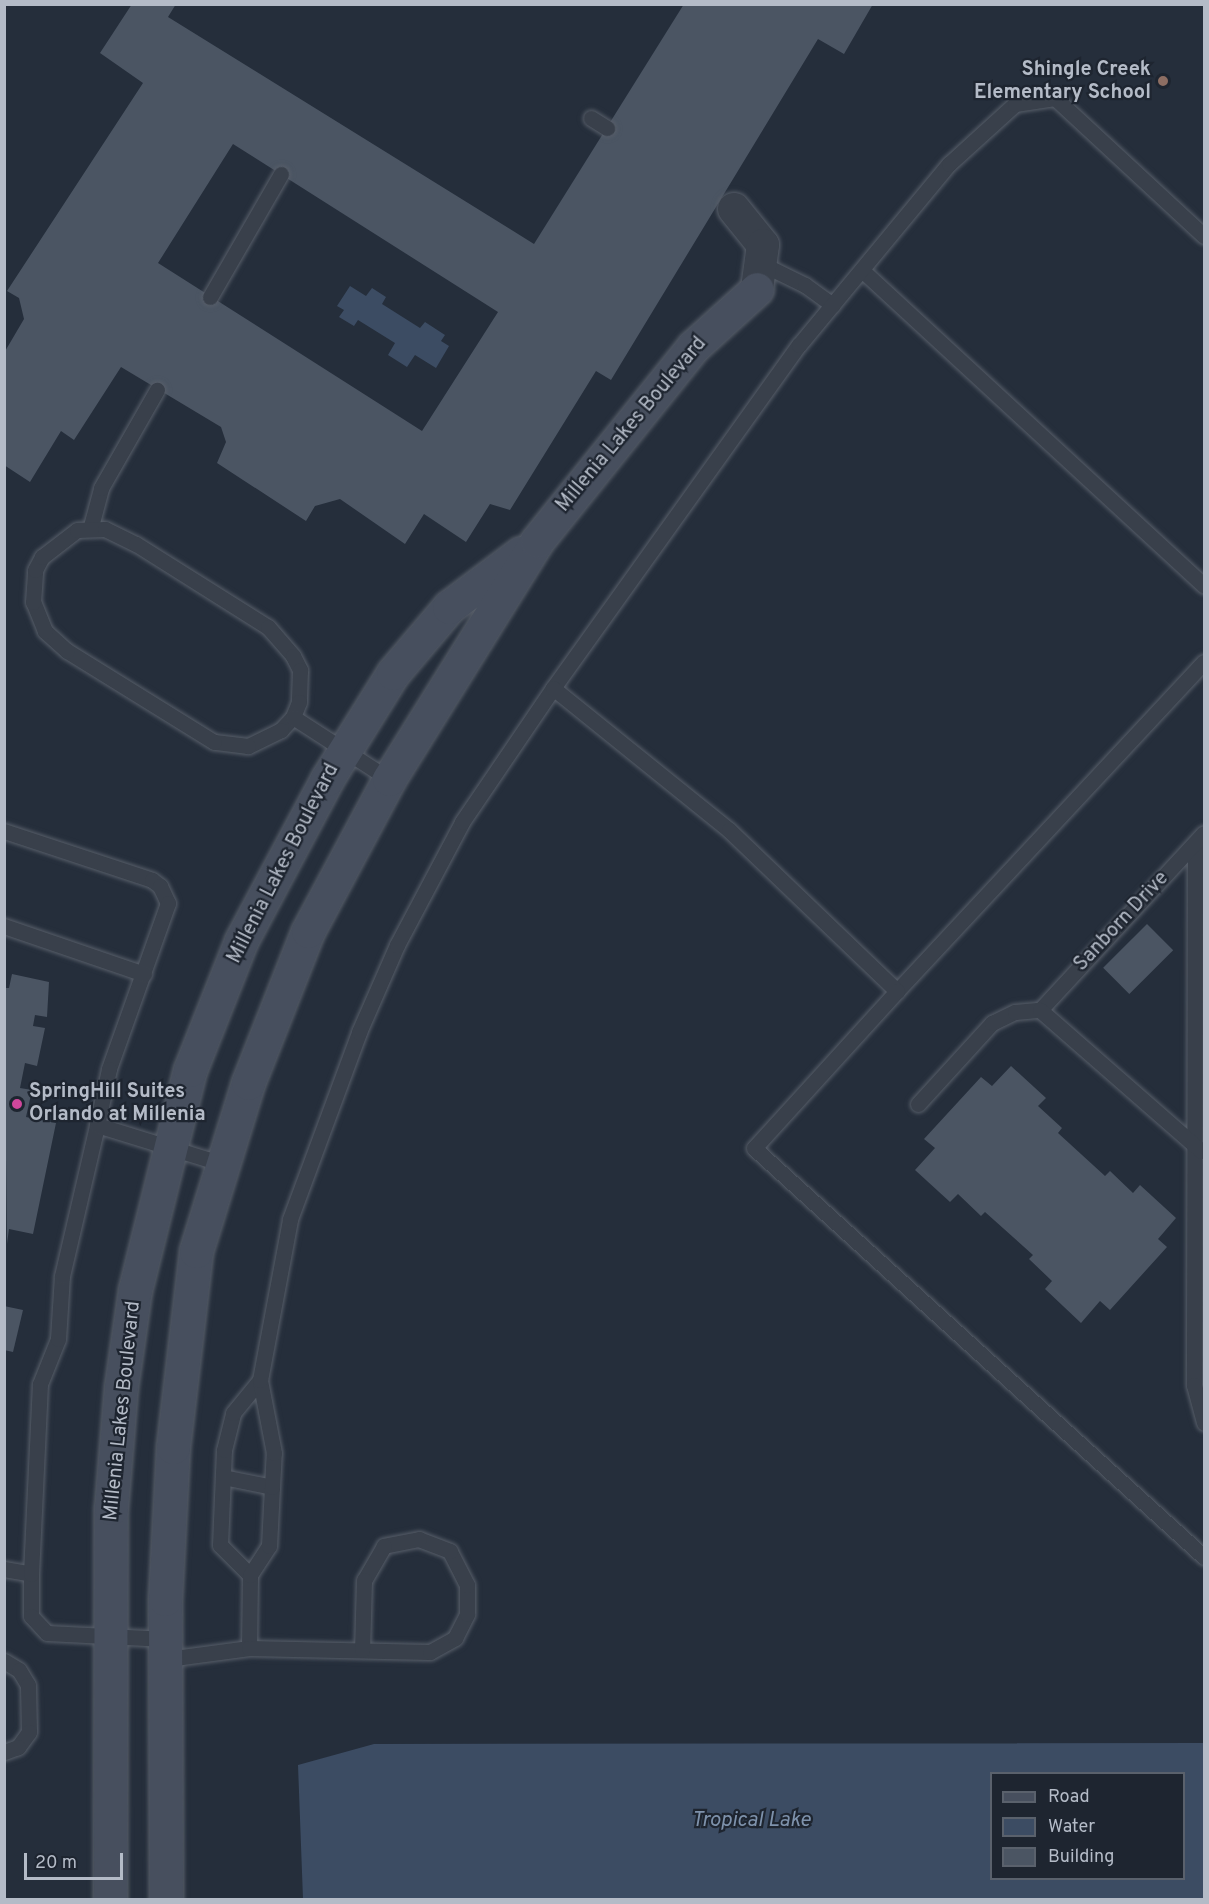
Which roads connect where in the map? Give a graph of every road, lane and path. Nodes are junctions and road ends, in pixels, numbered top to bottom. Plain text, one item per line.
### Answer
1 (591, 118) dead end
2 (607, 128) dead end
3 (281, 174) dead end
4 (727, 205) dead end
5 (1204, 236) edge
6 (863, 271) junction
7 (759, 276) junction
8 (210, 297) dead end
9 (833, 305) junction
10 (157, 390) dead end
11 (91, 526) junction
12 (537, 541) junction
13 (1204, 586) edge
14 (1204, 662) edge
15 (553, 688) junction
16 (293, 717) junction
17 (344, 749) junction
18 (389, 779) junction
19 (4, 831) edge
20 (1200, 839) edge
21 (4, 926) edge
22 (144, 974) junction
23 (897, 991) junction
24 (1040, 1011) junction
25 (918, 1104) dead end
26 (97, 1125) junction
27 (168, 1146) junction
28 (1200, 1151) edge
29 (220, 1163) junction
30 (260, 1380) junction
31 (1204, 1423) edge
32 (223, 1477) junction
33 (272, 1487) junction
34 (1204, 1557) edge
35 (4, 1569) edge
36 (30, 1574) junction
37 (250, 1575) junction
38 (109, 1638) junction
39 (249, 1648) junction
40 (167, 1649) junction
41 (362, 1650) junction
42 (4, 1661) edge
43 (4, 1752) edge
44 (110, 1899) edge
45 (166, 1899) edge

1 - 2 lane
3 - 8 lane
4 - 7 street
5 - 6 lane
6 - 9 lane
6 - 13 lane
7 - 9 lane
7 - 12 street, Millenia Lakes Boulevard
9 - 15 lane
10 - 11 lane
11 - 16 lane
11 - 16 lane
12 - 17 street, Millenia Lakes Boulevard
12 - 18 street, Millenia Lakes Boulevard
14 - 23 lane
15 - 23 lane
15 - 30 lane
16 - 17 lane
17 - 18 lane
17 - 27 street, Millenia Lakes Boulevard
18 - 29 street, Millenia Lakes Boulevard
19 - 22 lane
20 - 24 lane, Sanborn Drive
20 - 28 lane
21 - 22 lane
22 - 26 lane
23 - 34 lane
24 - 25 lane
24 - 28 lane
26 - 27 lane
26 - 36 lane
27 - 29 lane
27 - 38 street, Millenia Lakes Boulevard
28 - 31 lane
29 - 40 street, Millenia Lakes Boulevard
30 - 32 lane
30 - 33 lane
32 - 33 lane
32 - 37 lane
33 - 37 lane
35 - 36 lane
36 - 38 lane
37 - 39 lane
38 - 40 lane
38 - 44 street, Millenia Lakes Boulevard
39 - 40 lane
39 - 41 lane
40 - 45 street, Millenia Lakes Boulevard
41 - 41 lane
42 - 43 lane

